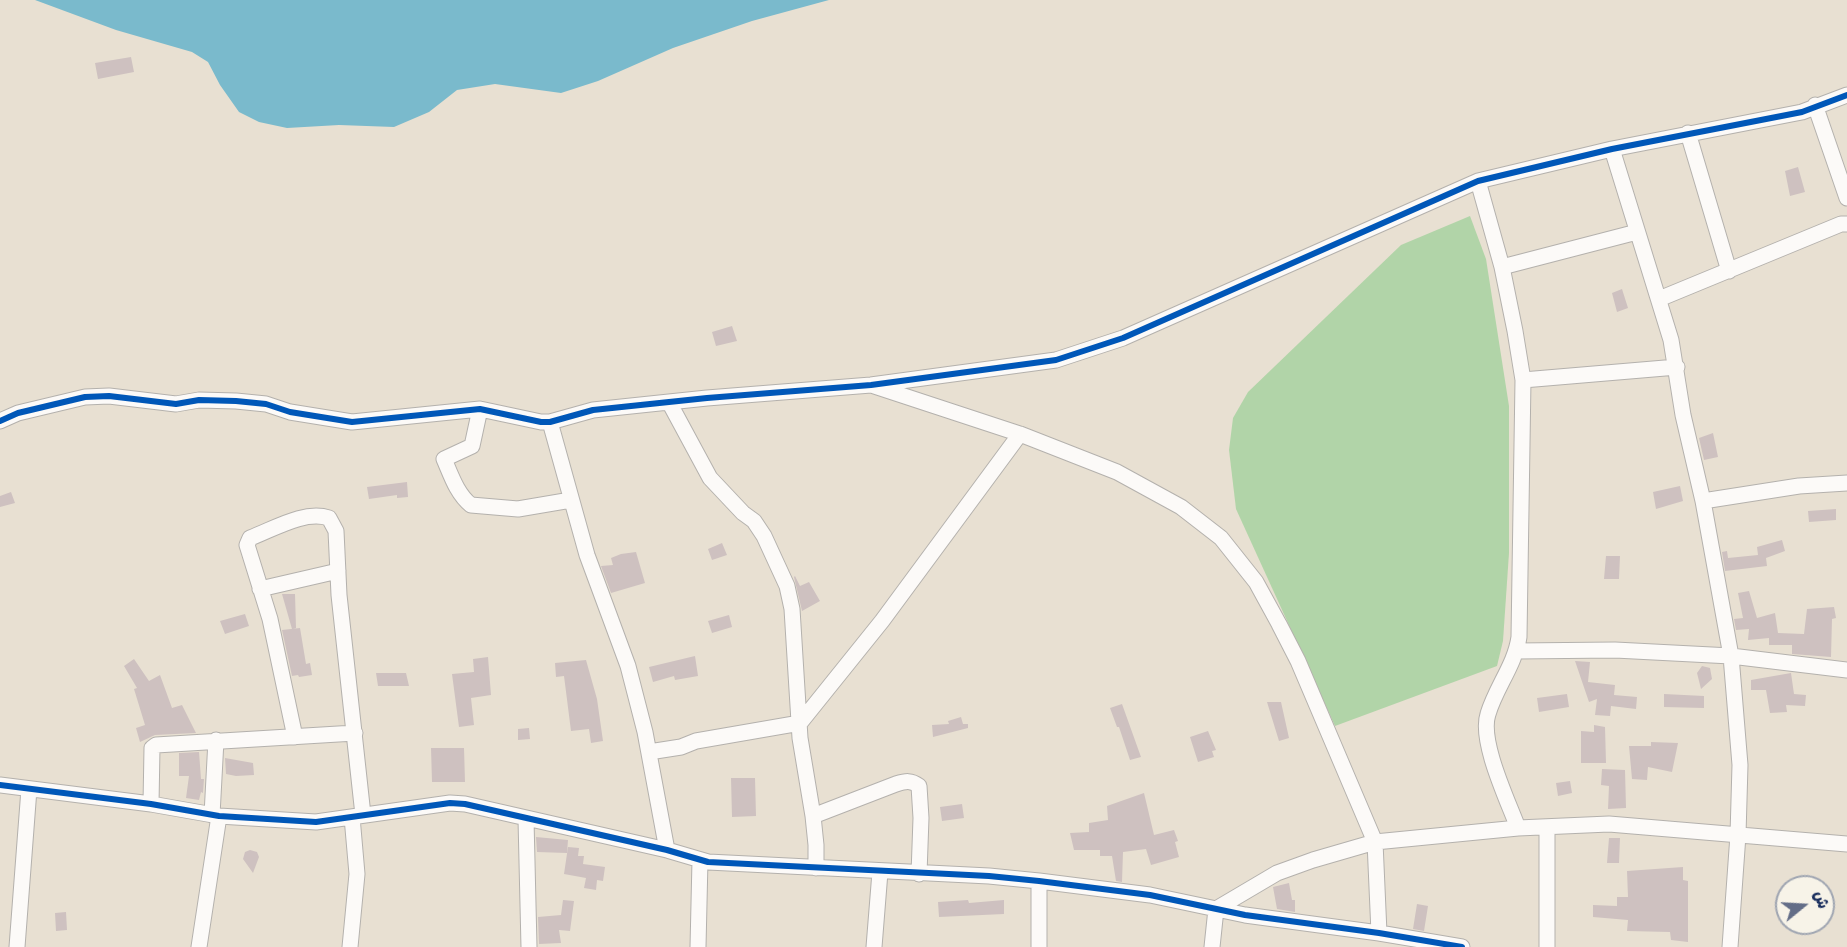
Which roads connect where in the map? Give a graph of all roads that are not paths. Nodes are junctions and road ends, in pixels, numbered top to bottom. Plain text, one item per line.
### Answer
1 (1847, 95) edge
2 (1815, 105) junction
3 (1688, 133) junction
4 (1612, 149) junction
5 (1478, 181) junction
6 (1847, 198) edge
7 (1847, 224) edge
8 (1637, 232) junction
9 (1502, 267) junction
10 (1729, 270) junction
11 (1659, 300) junction
12 (1677, 367) junction
13 (1523, 380) junction
14 (871, 385) junction
15 (669, 402) junction
16 (480, 409) junction
17 (0, 421) edge
18 (550, 422) junction
19 (1020, 434) junction
20 (1847, 483) edge
21 (571, 500) junction
22 (1703, 501) junction
23 (338, 571) junction
24 (260, 590) junction
25 (1517, 651) junction
26 (1731, 656) junction
27 (1847, 669) edge
28 (800, 723) junction
29 (355, 733) junction
30 (295, 737) junction
31 (216, 741) junction
32 (649, 752) junction
33 (0, 785) edge
34 (29, 789) junction
35 (151, 804) junction
36 (215, 816) junction
37 (358, 816) junction
38 (813, 816) junction
39 (526, 819) junction
40 (1547, 826) junction
41 (1518, 828) junction
42 (1738, 836) junction
43 (1375, 842) junction
44 (1847, 844) edge
45 (667, 850) junction
46 (700, 860) junction
47 (816, 868) junction
48 (880, 872) junction
49 (918, 874) junction
50 (1039, 881) junction
51 (1216, 909) junction
52 (1389, 939) edge
53 (17, 947) edge
54 (199, 947) edge
55 (350, 947) edge
56 (529, 947) edge
57 (699, 947) edge
58 (874, 947) edge
59 (1039, 947) edge
60 (1212, 947) edge
61 (1462, 947) edge
62 (1547, 947) edge
63 (1730, 947) edge

1 - 2 street
2 - 3 street
2 - 6 street
3 - 4 street
3 - 10 street
4 - 5 street
4 - 8 street
5 - 9 street
5 - 14 street
7 - 10 street
8 - 9 street
8 - 11 street
9 - 13 street
10 - 11 street
11 - 12 street
12 - 13 street
12 - 22 street
13 - 25 street
14 - 15 street
14 - 19 street
15 - 18 street
15 - 28 street
16 - 17 street
16 - 18 street
16 - 21 street
18 - 21 street
19 - 28 street
19 - 43 street
20 - 22 street
21 - 32 street
22 - 26 street
23 - 24 street
23 - 24 street
23 - 29 street
24 - 30 street
25 - 26 street
25 - 41 street
26 - 27 street
26 - 42 street
28 - 32 street
28 - 38 street
29 - 30 street
29 - 37 street
30 - 31 street
31 - 35 street
31 - 36 street
32 - 45 street
33 - 34 street
34 - 35 street
34 - 53 street
35 - 36 street
36 - 37 street
36 - 54 street
37 - 39 street
37 - 55 street
38 - 47 street
38 - 49 street
39 - 45 street
39 - 56 street
40 - 41 street
40 - 42 street
40 - 62 street
41 - 43 street
42 - 44 street
42 - 63 street
43 - 51 street
43 - 52 street
45 - 46 street
46 - 47 street
46 - 57 street
47 - 48 street
48 - 49 street
48 - 58 street
49 - 50 street
50 - 51 street
50 - 59 street
51 - 52 street
51 - 60 street
52 - 61 street

